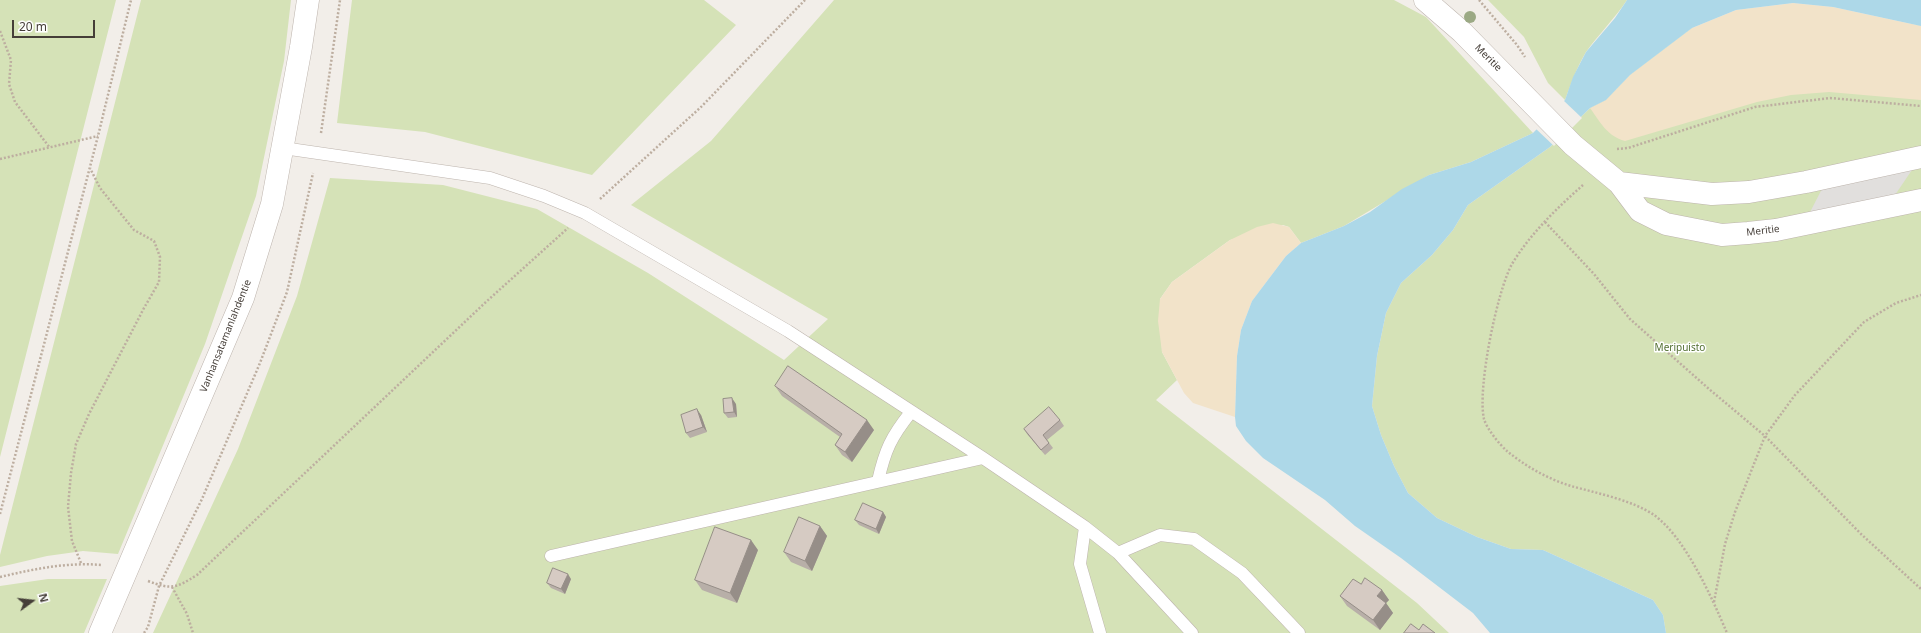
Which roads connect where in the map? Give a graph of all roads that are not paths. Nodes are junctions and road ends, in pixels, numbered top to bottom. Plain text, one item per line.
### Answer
1 (308, 0) edge
2 (1425, 0) edge
3 (283, 148) junction
4 (1921, 157) edge
5 (1619, 184) junction
6 (1921, 200) edge
7 (911, 412) junction
8 (983, 458) junction
9 (878, 481) junction
10 (1086, 527) junction
11 (1118, 553) junction
12 (551, 556) dead end
13 (100, 633) edge
14 (1100, 633) edge
15 (1192, 633) edge
16 (1299, 633) edge

1 - 3 street, Vanhansatamanlahdentie
2 - 5 street, Meritie
3 - 7 lane
3 - 13 street, Vanhansatamanlahdentie
4 - 5 street
5 - 6 street, Meritie
7 - 8 lane
7 - 9 lane
8 - 9 lane
8 - 10 lane
9 - 12 lane
10 - 11 lane
10 - 14 lane
11 - 15 lane
11 - 16 lane

